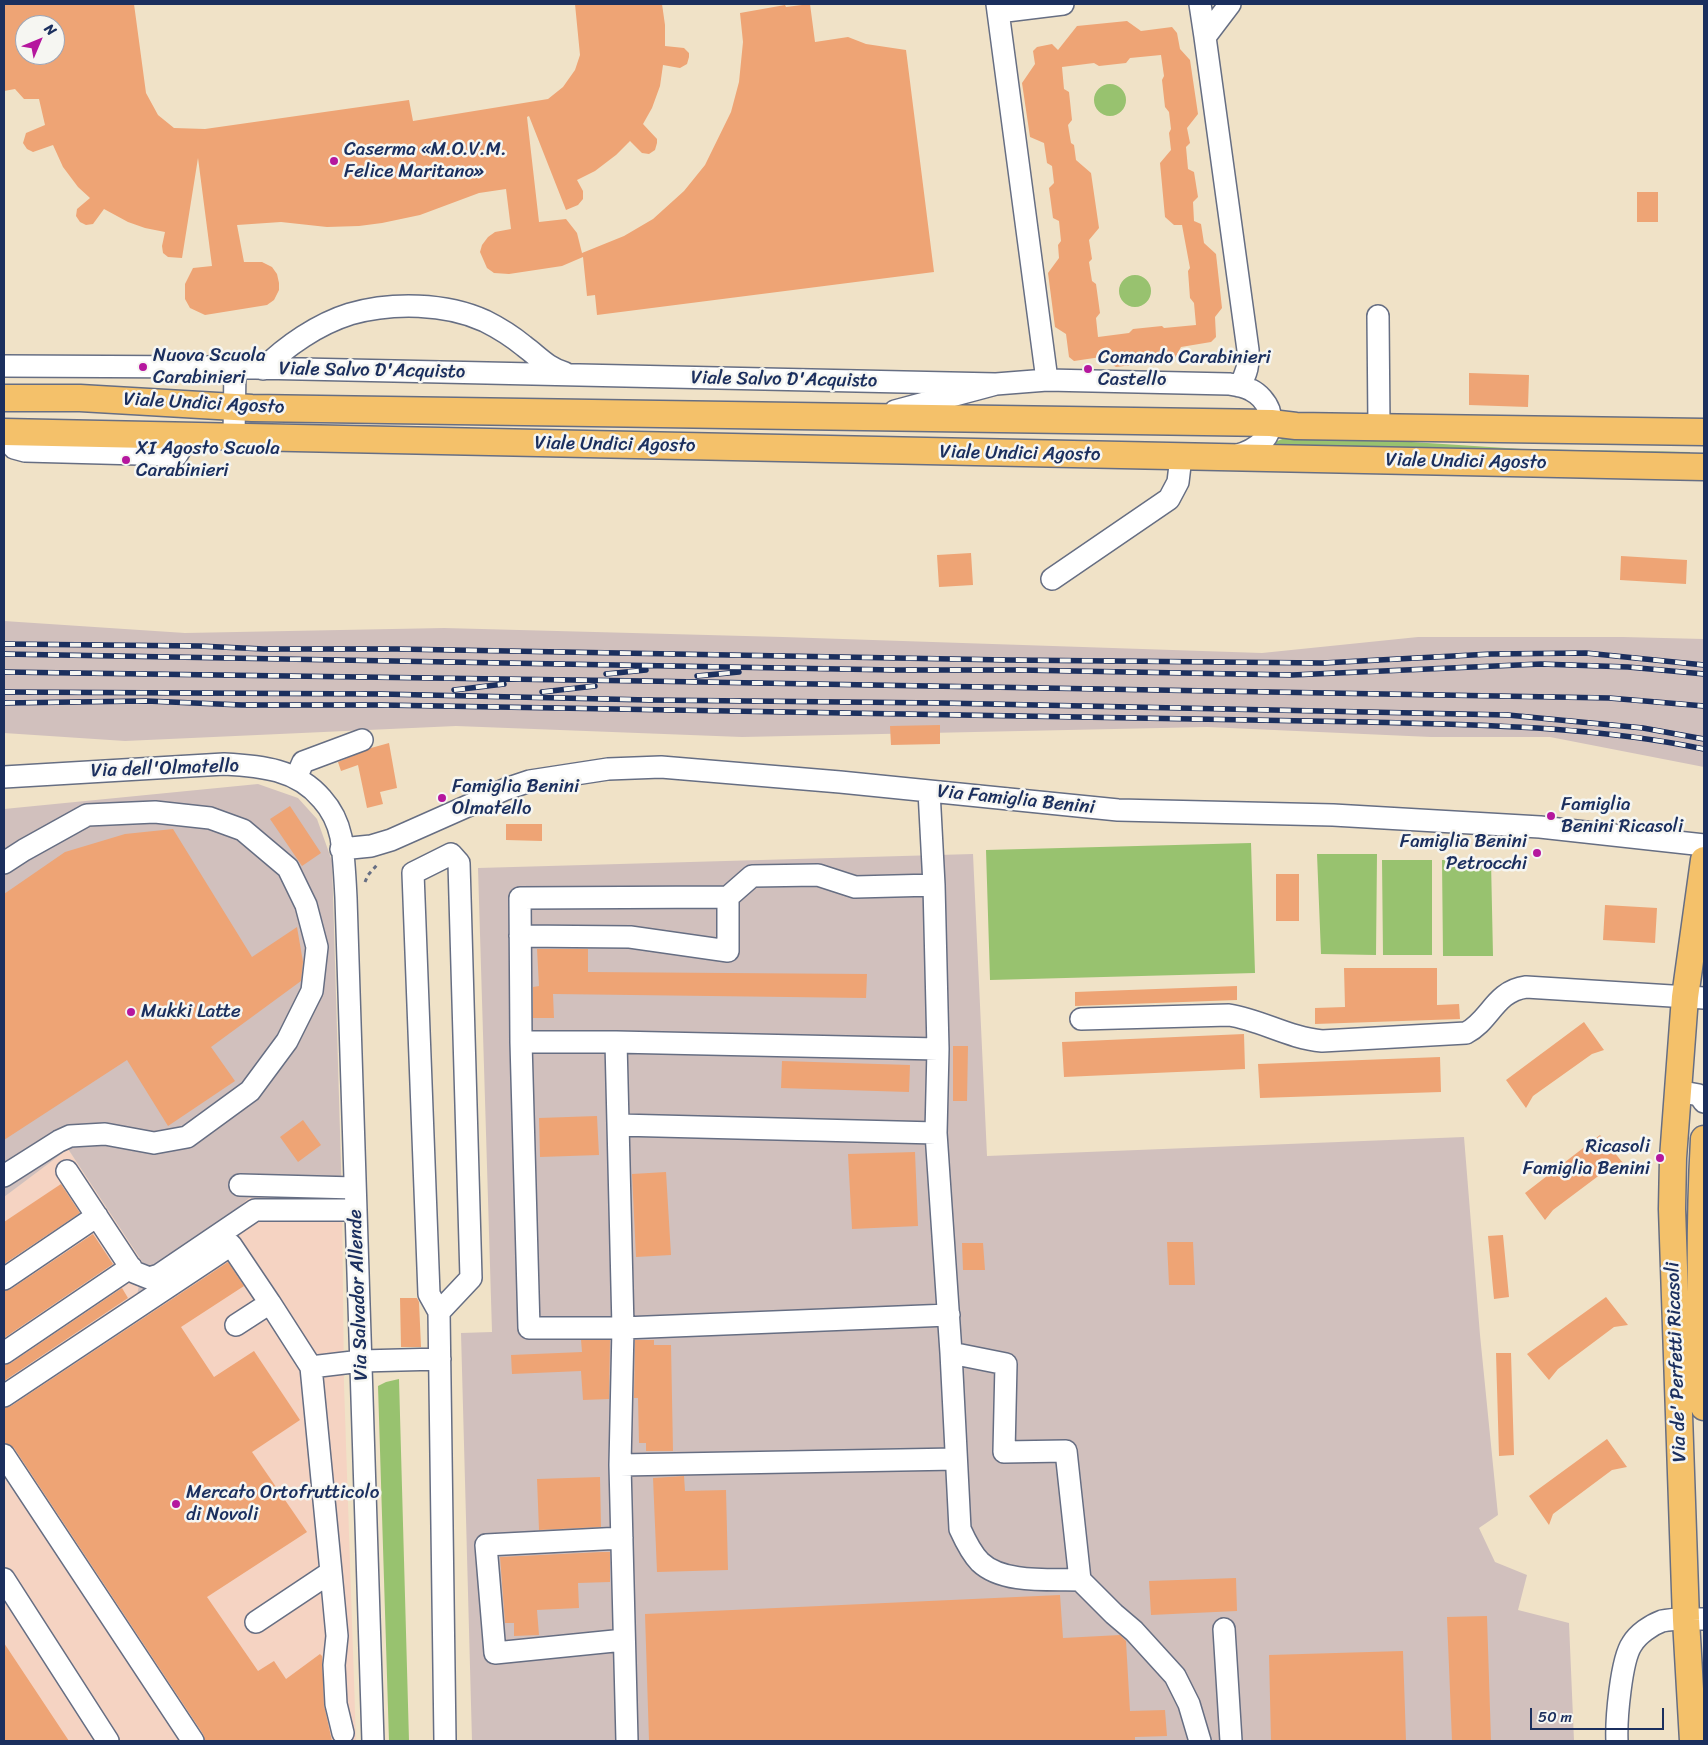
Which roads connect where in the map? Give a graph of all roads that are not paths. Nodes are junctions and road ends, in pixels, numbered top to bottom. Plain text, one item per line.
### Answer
1 (1063, 4) edge
2 (1200, 4) edge
3 (1230, 4) edge
4 (997, 8) edge
5 (1205, 37) junction
6 (1378, 316) dead end
7 (4, 366) edge
8 (235, 368) junction
9 (263, 369) junction
10 (572, 376) junction
11 (1047, 380) junction
12 (996, 384) junction
13 (1239, 386) junction
14 (4, 398) edge
15 (234, 407) junction
16 (854, 416) junction
17 (1271, 424) junction
18 (1380, 426) junction
19 (1704, 432) edge
20 (4, 433) edge
21 (234, 437) junction
22 (1181, 458) junction
23 (1227, 458) junction
24 (1704, 467) edge
25 (1052, 579) dead end
26 (362, 740) dead end
27 (4, 777) edge
28 (296, 778) junction
29 (929, 790) junction
30 (1704, 845) edge
31 (341, 849) junction
32 (1704, 860) edge
33 (4, 864) edge
34 (934, 885) junction
35 (728, 897) junction
36 (520, 936) junction
37 (1695, 998) edge
38 (1082, 1019) dead end
39 (521, 1042) junction
40 (616, 1042) junction
41 (938, 1049) junction
42 (1704, 1102) edge
43 (1677, 1104) junction
44 (619, 1125) junction
45 (936, 1133) junction
46 (1704, 1139) edge
47 (67, 1171) dead end
48 (4, 1176) edge
49 (240, 1185) dead end
50 (355, 1188) junction
51 (1702, 1207) edge
52 (1672, 1209) junction
53 (356, 1210) junction
54 (97, 1216) junction
55 (131, 1268) junction
56 (4, 1279) edge
57 (270, 1303) junction
58 (439, 1312) junction
59 (949, 1316) junction
60 (236, 1325) dead end
61 (623, 1328) junction
62 (1703, 1328) edge
63 (4, 1353) edge
64 (951, 1353) junction
65 (440, 1359) junction
66 (361, 1361) junction
67 (311, 1367) junction
68 (4, 1396) edge
69 (1704, 1407) edge
70 (4, 1455) edge
71 (956, 1459) junction
72 (620, 1465) junction
73 (622, 1538) junction
74 (331, 1572) junction
75 (4, 1580) edge
76 (1080, 1580) junction
77 (1695, 1619) edge
78 (256, 1622) dead end
79 (1224, 1629) dead end
80 (624, 1640) junction
81 (344, 1737) edge
82 (108, 1741) edge
83 (192, 1741) edge
84 (373, 1741) edge
85 (445, 1741) edge
86 (627, 1741) edge
87 (1200, 1741) edge
88 (1231, 1741) edge
89 (1616, 1741) edge
90 (1693, 1741) edge

1 - 4 street
2 - 5 street
3 - 5 street
4 - 11 street
5 - 13 street
6 - 18 street
7 - 8 street, Viale Salvo D'Acquisto
8 - 9 street, Viale Salvo D'Acquisto
8 - 15 street
9 - 10 street, Viale Salvo D'Acquisto
9 - 10 street, Viale Salvo D'Acquisto
10 - 12 street, Viale Salvo D'Acquisto
11 - 12 street, Viale Undici Agosto
11 - 13 street, Viale Undici Agosto
12 - 16 street, Viale Undici Agosto
13 - 17 street, Viale Undici Agosto
14 - 15 main road, Viale Undici Agosto
15 - 16 main road, Viale Undici Agosto
15 - 21 street
16 - 17 main road, Viale Undici Agosto
17 - 18 main road, Viale Undici Agosto
17 - 23 street, Viale Undici Agosto
18 - 19 main road, Viale Undici Agosto
20 - 21 main road, Viale Undici Agosto
21 - 22 main road, Viale Undici Agosto
22 - 23 main road, Viale Undici Agosto
22 - 25 street
23 - 24 main road, Viale Undici Agosto
26 - 28 street
27 - 28 street, Via dell'Olmatello
28 - 31 street, Via dell'Olmatello
29 - 30 street, Via Famiglia Benini
29 - 31 street, Via Famiglia Benini
29 - 34 street
31 - 50 street, Via Salvador Allende
32 - 37 main road, Via de' Perfetti Ricasoli
33 - 48 street
34 - 35 street
34 - 41 street
35 - 36 street
35 - 36 street
36 - 39 street
37 - 38 street
37 - 43 main road, Via de' Perfetti Ricasoli
39 - 40 street
39 - 61 street
40 - 41 street
40 - 44 street
41 - 45 street
42 - 43 street
43 - 52 main road, Via de' Perfetti Ricasoli
44 - 45 street
44 - 61 street
45 - 59 street
46 - 51 main road, Via de' Perfetti Ricasoli
47 - 54 street
49 - 50 street
50 - 53 street, Via Salvador Allende
51 - 52 street
51 - 62 main road, Via de' Perfetti Ricasoli
52 - 77 main road, Via de' Perfetti Ricasoli
53 - 55 street
53 - 66 street, Via Salvador Allende
54 - 55 street
54 - 56 street
55 - 63 street
57 - 60 street
57 - 67 street
57 - 68 street
58 - 58 street
58 - 65 street
59 - 61 street
59 - 64 street
61 - 72 street
62 - 69 main road, Via de' Perfetti Ricasoli
64 - 71 street
64 - 76 street
65 - 66 street
65 - 85 street
66 - 67 street
66 - 84 street, Via Salvador Allende
67 - 74 street
70 - 83 street
71 - 72 street
71 - 76 street
72 - 73 street
73 - 80 street
73 - 80 street
74 - 78 street
74 - 81 street
75 - 82 street
76 - 87 street
77 - 89 street
77 - 90 main road, Via de' Perfetti Ricasoli
79 - 88 street
80 - 86 street

